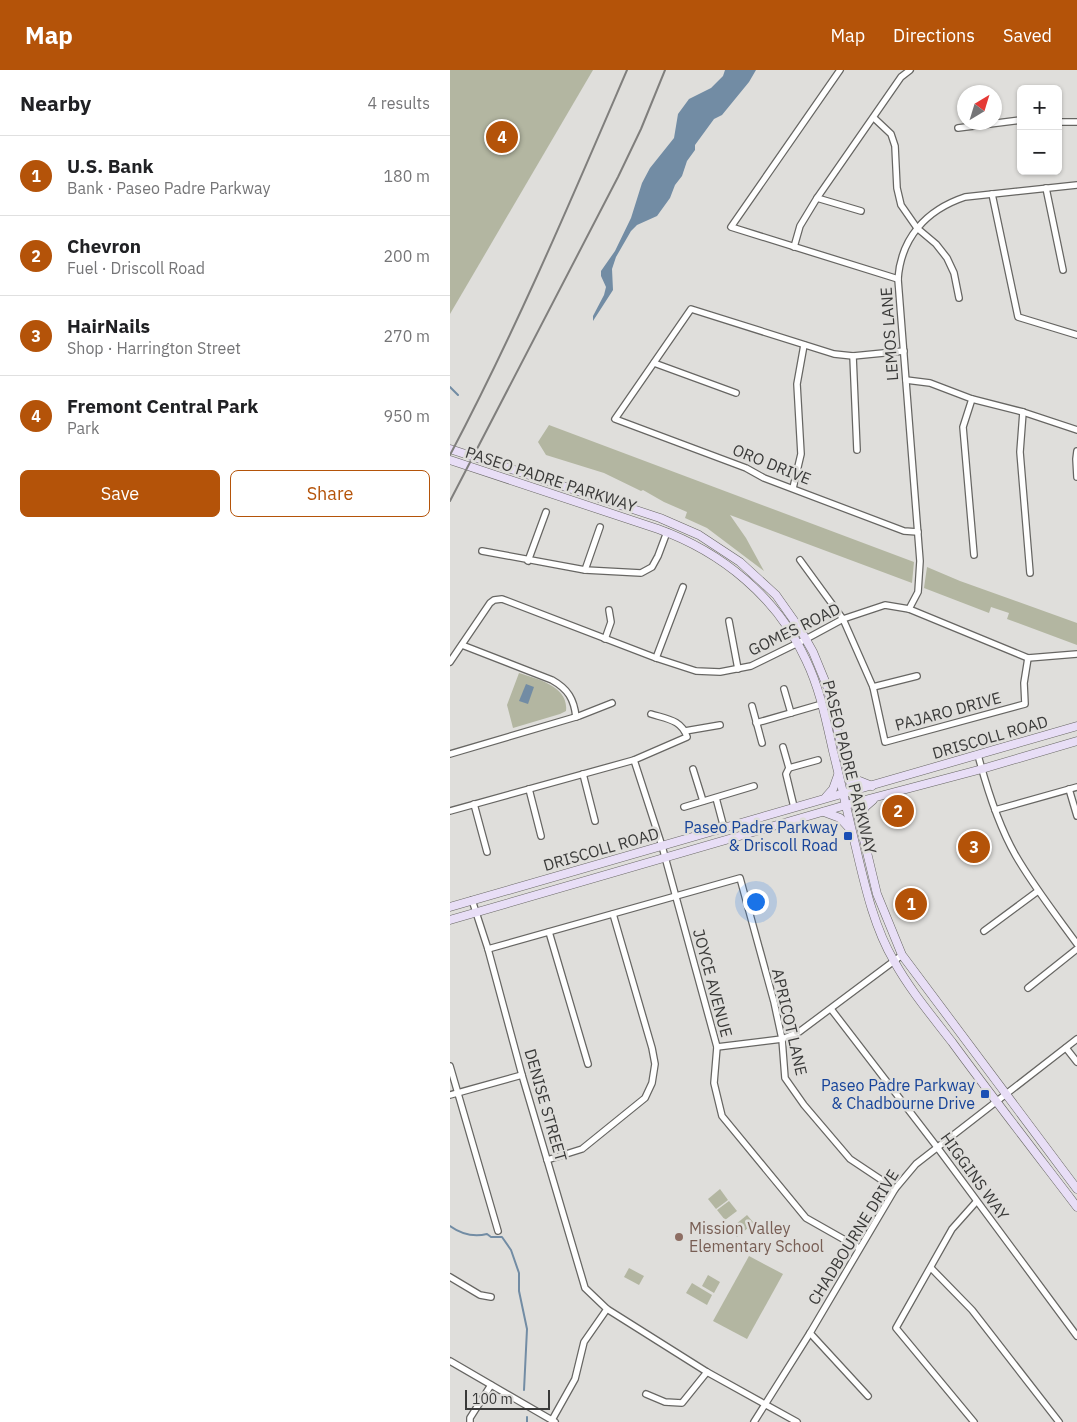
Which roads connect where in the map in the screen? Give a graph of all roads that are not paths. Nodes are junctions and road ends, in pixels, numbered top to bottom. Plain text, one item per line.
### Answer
1 (840, 70) edge
2 (910, 70) edge
3 (874, 118) junction
4 (1017, 121) edge
5 (1002, 122) edge
6 (1062, 122) edge
7 (1077, 122) edge
8 (1077, 185) edge
9 (1046, 188) junction
10 (992, 194) junction
11 (817, 198) junction
12 (862, 211) dead end
13 (917, 228) junction
14 (794, 247) junction
15 (1062, 270) dead end
16 (898, 279) junction
17 (959, 298) dead end
18 (1077, 335) edge
19 (804, 345) junction
20 (904, 351) junction
21 (853, 356) junction
22 (654, 363) junction
23 (906, 380) junction
24 (736, 393) dead end
25 (972, 399) junction
26 (1023, 412) junction
27 (1077, 430) edge
28 (450, 449) edge
29 (857, 450) dead end
30 (1077, 451) edge
31 (450, 460) edge
32 (1077, 477) edge
33 (793, 488) junction
34 (546, 512) dead end
35 (600, 527) dead end
36 (667, 532) junction
37 (918, 532) junction
38 (715, 544) junction
39 (482, 551) dead end
40 (974, 555) dead end
41 (528, 560) junction
42 (800, 560) dead end
43 (585, 570) junction
44 (1030, 573) dead end
45 (683, 586) dead end
46 (909, 609) junction
47 (610, 610) dead end
48 (843, 619) junction
49 (729, 621) dead end
50 (605, 639) junction
51 (806, 639) junction
52 (798, 644) junction
53 (462, 645) junction
54 (1077, 654) edge
55 (656, 658) junction
56 (1028, 658) junction
57 (450, 662) edge
58 (738, 669) junction
59 (916, 676) dead end
60 (873, 687) junction
61 (784, 689) dead end
62 (612, 704) dead end
63 (822, 704) junction
64 (752, 706) dead end
65 (791, 713) junction
66 (651, 714) dead end
67 (576, 717) junction
68 (756, 722) junction
69 (720, 725) dead end
70 (1077, 726) edge
71 (685, 731) junction
72 (1077, 741) edge
73 (762, 743) dead end
74 (783, 747) dead end
75 (450, 754) edge
76 (978, 755) junction
77 (634, 760) junction
78 (818, 760) dead end
79 (847, 765) junction
80 (789, 768) junction
81 (693, 769) dead end
82 (982, 769) junction
83 (838, 773) junction
84 (582, 774) junction
85 (754, 786) dead end
86 (872, 786) junction
87 (1077, 786) edge
88 (529, 789) junction
89 (1069, 789) junction
90 (853, 792) junction
91 (843, 794) junction
92 (716, 798) junction
93 (875, 798) junction
94 (824, 799) junction
95 (703, 801) junction
96 (855, 803) junction
97 (474, 804) junction
98 (846, 805) junction
99 (684, 807) dead end
100 (794, 807) junction
101 (995, 810) junction
102 (450, 811) edge
103 (824, 812) junction
104 (1077, 816) edge
105 (595, 821) dead end
106 (860, 826) junction
107 (724, 828) junction
108 (852, 832) junction
109 (541, 836) dead end
110 (662, 846) junction
111 (487, 852) dead end
112 (665, 858) junction
113 (1038, 891) junction
114 (675, 896) junction
115 (472, 900) junction
116 (450, 907) edge
117 (476, 913) junction
118 (613, 914) junction
119 (450, 920) edge
120 (984, 931) dead end
121 (549, 932) junction
122 (1077, 944) edge
123 (488, 949) junction
124 (1077, 949) edge
125 (902, 955) junction
126 (893, 961) junction
127 (1028, 988) dead end
128 (831, 1009) junction
129 (782, 1039) junction
130 (1077, 1039) edge
131 (717, 1047) junction
132 (1066, 1048) junction
133 (1077, 1062) edge
134 (588, 1064) dead end
135 (450, 1066) edge
136 (522, 1075) junction
137 (458, 1092) junction
138 (450, 1095) edge
139 (1006, 1095) junction
140 (997, 1102) junction
141 (937, 1147) junction
142 (547, 1160) junction
143 (895, 1189) junction
144 (1077, 1189) edge
145 (976, 1202) junction
146 (1077, 1207) edge
147 (498, 1231) dead end
148 (859, 1248) junction
149 (931, 1268) junction
150 (450, 1277) edge
151 (491, 1297) dead end
152 (607, 1309) junction
153 (810, 1333) junction
154 (1077, 1336) edge
155 (450, 1361) edge
156 (707, 1372) junction
157 (491, 1385) junction
158 (646, 1394) dead end
159 (868, 1396) dead end
160 (765, 1403) junction
161 (554, 1421) edge
162 (470, 1422) edge
163 (754, 1422) edge
164 (797, 1422) edge
165 (974, 1422) edge
166 (1059, 1422) edge

1 - 14 street
2 - 3 street
3 - 11 street
3 - 13 street
4 - 5 street
6 - 7 street
8 - 9 street, LEMOS LANE
9 - 10 street, LEMOS LANE
9 - 15 street
10 - 13 street, LEMOS LANE
10 - 18 street
11 - 12 street
11 - 14 street
13 - 16 street, LEMOS LANE
13 - 17 street
14 - 16 street
16 - 20 street, LEMOS LANE
19 - 21 street
19 - 22 street
19 - 33 street
20 - 21 street
20 - 23 street, LEMOS LANE
21 - 29 street
22 - 24 street
22 - 33 street, ORO DRIVE
23 - 25 street
23 - 37 street, LEMOS LANE
25 - 26 street
25 - 40 street
26 - 27 street
26 - 44 street
28 - 38 main road, PASEO PADRE PARKWAY
30 - 32 street
31 - 36 main road, PASEO PADRE PARKWAY
33 - 37 street, ORO DRIVE
34 - 41 street
35 - 43 street
36 - 38 main road
36 - 43 street
36 - 52 main road, PASEO PADRE PARKWAY
37 - 46 street, LEMOS LANE
38 - 51 main road, PASEO PADRE PARKWAY
39 - 41 street
41 - 43 street
42 - 48 street, PAJARO DRIVE
45 - 55 street
46 - 48 street, GOMES ROAD
46 - 56 street, GOMES ROAD
47 - 50 street
48 - 51 street, GOMES ROAD
48 - 60 street, PAJARO DRIVE
49 - 58 street
50 - 53 street, GOMES ROAD
50 - 55 street, GOMES ROAD
51 - 52 street, GOMES ROAD
51 - 79 main road, PASEO PADRE PARKWAY
52 - 58 street, GOMES ROAD
52 - 63 main road, PASEO PADRE PARKWAY
53 - 57 street
53 - 67 street
54 - 56 street, GOMES ROAD
55 - 58 street, GOMES ROAD
56 - 60 street, PAJARO DRIVE
59 - 60 street
61 - 65 street
62 - 67 street
63 - 65 street
63 - 83 main road, PASEO PADRE PARKWAY
64 - 68 street
65 - 68 street
66 - 71 street
67 - 75 street
68 - 73 street
69 - 71 street
70 - 76 main road, DRISCOLL ROAD
71 - 77 street
72 - 82 main road, DRISCOLL ROAD
74 - 80 street
76 - 82 street
76 - 86 main road, DRISCOLL ROAD
77 - 84 street
77 - 110 street, JOYCE AVENUE
78 - 80 street
79 - 86 main road
79 - 90 main road, PASEO PADRE PARKWAY
80 - 100 street
81 - 95 street
82 - 93 main road, DRISCOLL ROAD
82 - 101 street
83 - 91 main road, PASEO PADRE PARKWAY
83 - 94 main road
84 - 88 street
84 - 105 street
85 - 92 street
86 - 90 main road, DRISCOLL ROAD
87 - 89 street
88 - 97 street
88 - 109 street
89 - 101 street
89 - 104 street
90 - 91 main road, DRISCOLL ROAD
90 - 96 main road, PASEO PADRE PARKWAY
91 - 94 main road, DRISCOLL ROAD
91 - 98 main road, PASEO PADRE PARKWAY
92 - 95 street
92 - 107 street
93 - 96 main road, DRISCOLL ROAD
93 - 106 main road
94 - 100 main road, DRISCOLL ROAD
95 - 99 street
96 - 98 main road, DRISCOLL ROAD
96 - 106 main road, PASEO PADRE PARKWAY
97 - 102 street
97 - 111 street
98 - 103 main road, DRISCOLL ROAD
98 - 108 main road, PASEO PADRE PARKWAY
100 - 107 main road, DRISCOLL ROAD
101 - 113 street
103 - 108 main road
103 - 112 main road, DRISCOLL ROAD
106 - 125 main road, PASEO PADRE PARKWAY
107 - 110 main road, DRISCOLL ROAD
108 - 126 main road, PASEO PADRE PARKWAY
110 - 112 street, JOYCE AVENUE
110 - 115 main road, DRISCOLL ROAD
112 - 114 street, JOYCE AVENUE
112 - 117 main road, DRISCOLL ROAD
113 - 120 street
113 - 122 street
114 - 118 street
114 - 129 street, APRICOT LANE
114 - 131 street, JOYCE AVENUE
115 - 116 main road, DRISCOLL ROAD
115 - 117 street, DENISE STREET
117 - 119 main road, DRISCOLL ROAD
117 - 123 street, DENISE STREET
118 - 121 street
118 - 142 street
121 - 123 street
121 - 134 street
123 - 136 street, DENISE STREET
124 - 127 street
125 - 126 street
125 - 139 main road, PASEO PADRE PARKWAY
126 - 128 street
126 - 140 main road, PASEO PADRE PARKWAY
128 - 129 street
128 - 141 street, HIGGINS WAY
129 - 131 street
129 - 143 street, APRICOT LANE
130 - 132 street, CHADBOURNE DRIVE
131 - 148 street, JOYCE AVENUE
132 - 133 street
132 - 139 street, CHADBOURNE DRIVE
135 - 137 street
136 - 137 street
136 - 142 street, DENISE STREET
137 - 138 street
137 - 147 street
139 - 140 street, CHADBOURNE DRIVE
139 - 144 main road, PASEO PADRE PARKWAY
140 - 141 street, CHADBOURNE DRIVE
140 - 146 main road, PASEO PADRE PARKWAY
141 - 143 street, CHADBOURNE DRIVE
141 - 145 street, HIGGINS WAY
142 - 152 street, DENISE STREET
143 - 148 street, CHADBOURNE DRIVE
145 - 149 street
145 - 154 street, HIGGINS WAY
148 - 153 street, CHADBOURNE DRIVE
149 - 165 street
149 - 166 street
150 - 151 street
152 - 156 street, DENISE STREET
152 - 161 street
153 - 159 street
153 - 160 street, CHADBOURNE DRIVE
155 - 157 street
156 - 158 street
156 - 160 street, DENISE STREET
157 - 161 street
157 - 162 street
160 - 163 street, CHADBOURNE DRIVE
160 - 164 street, DENISE STREET

